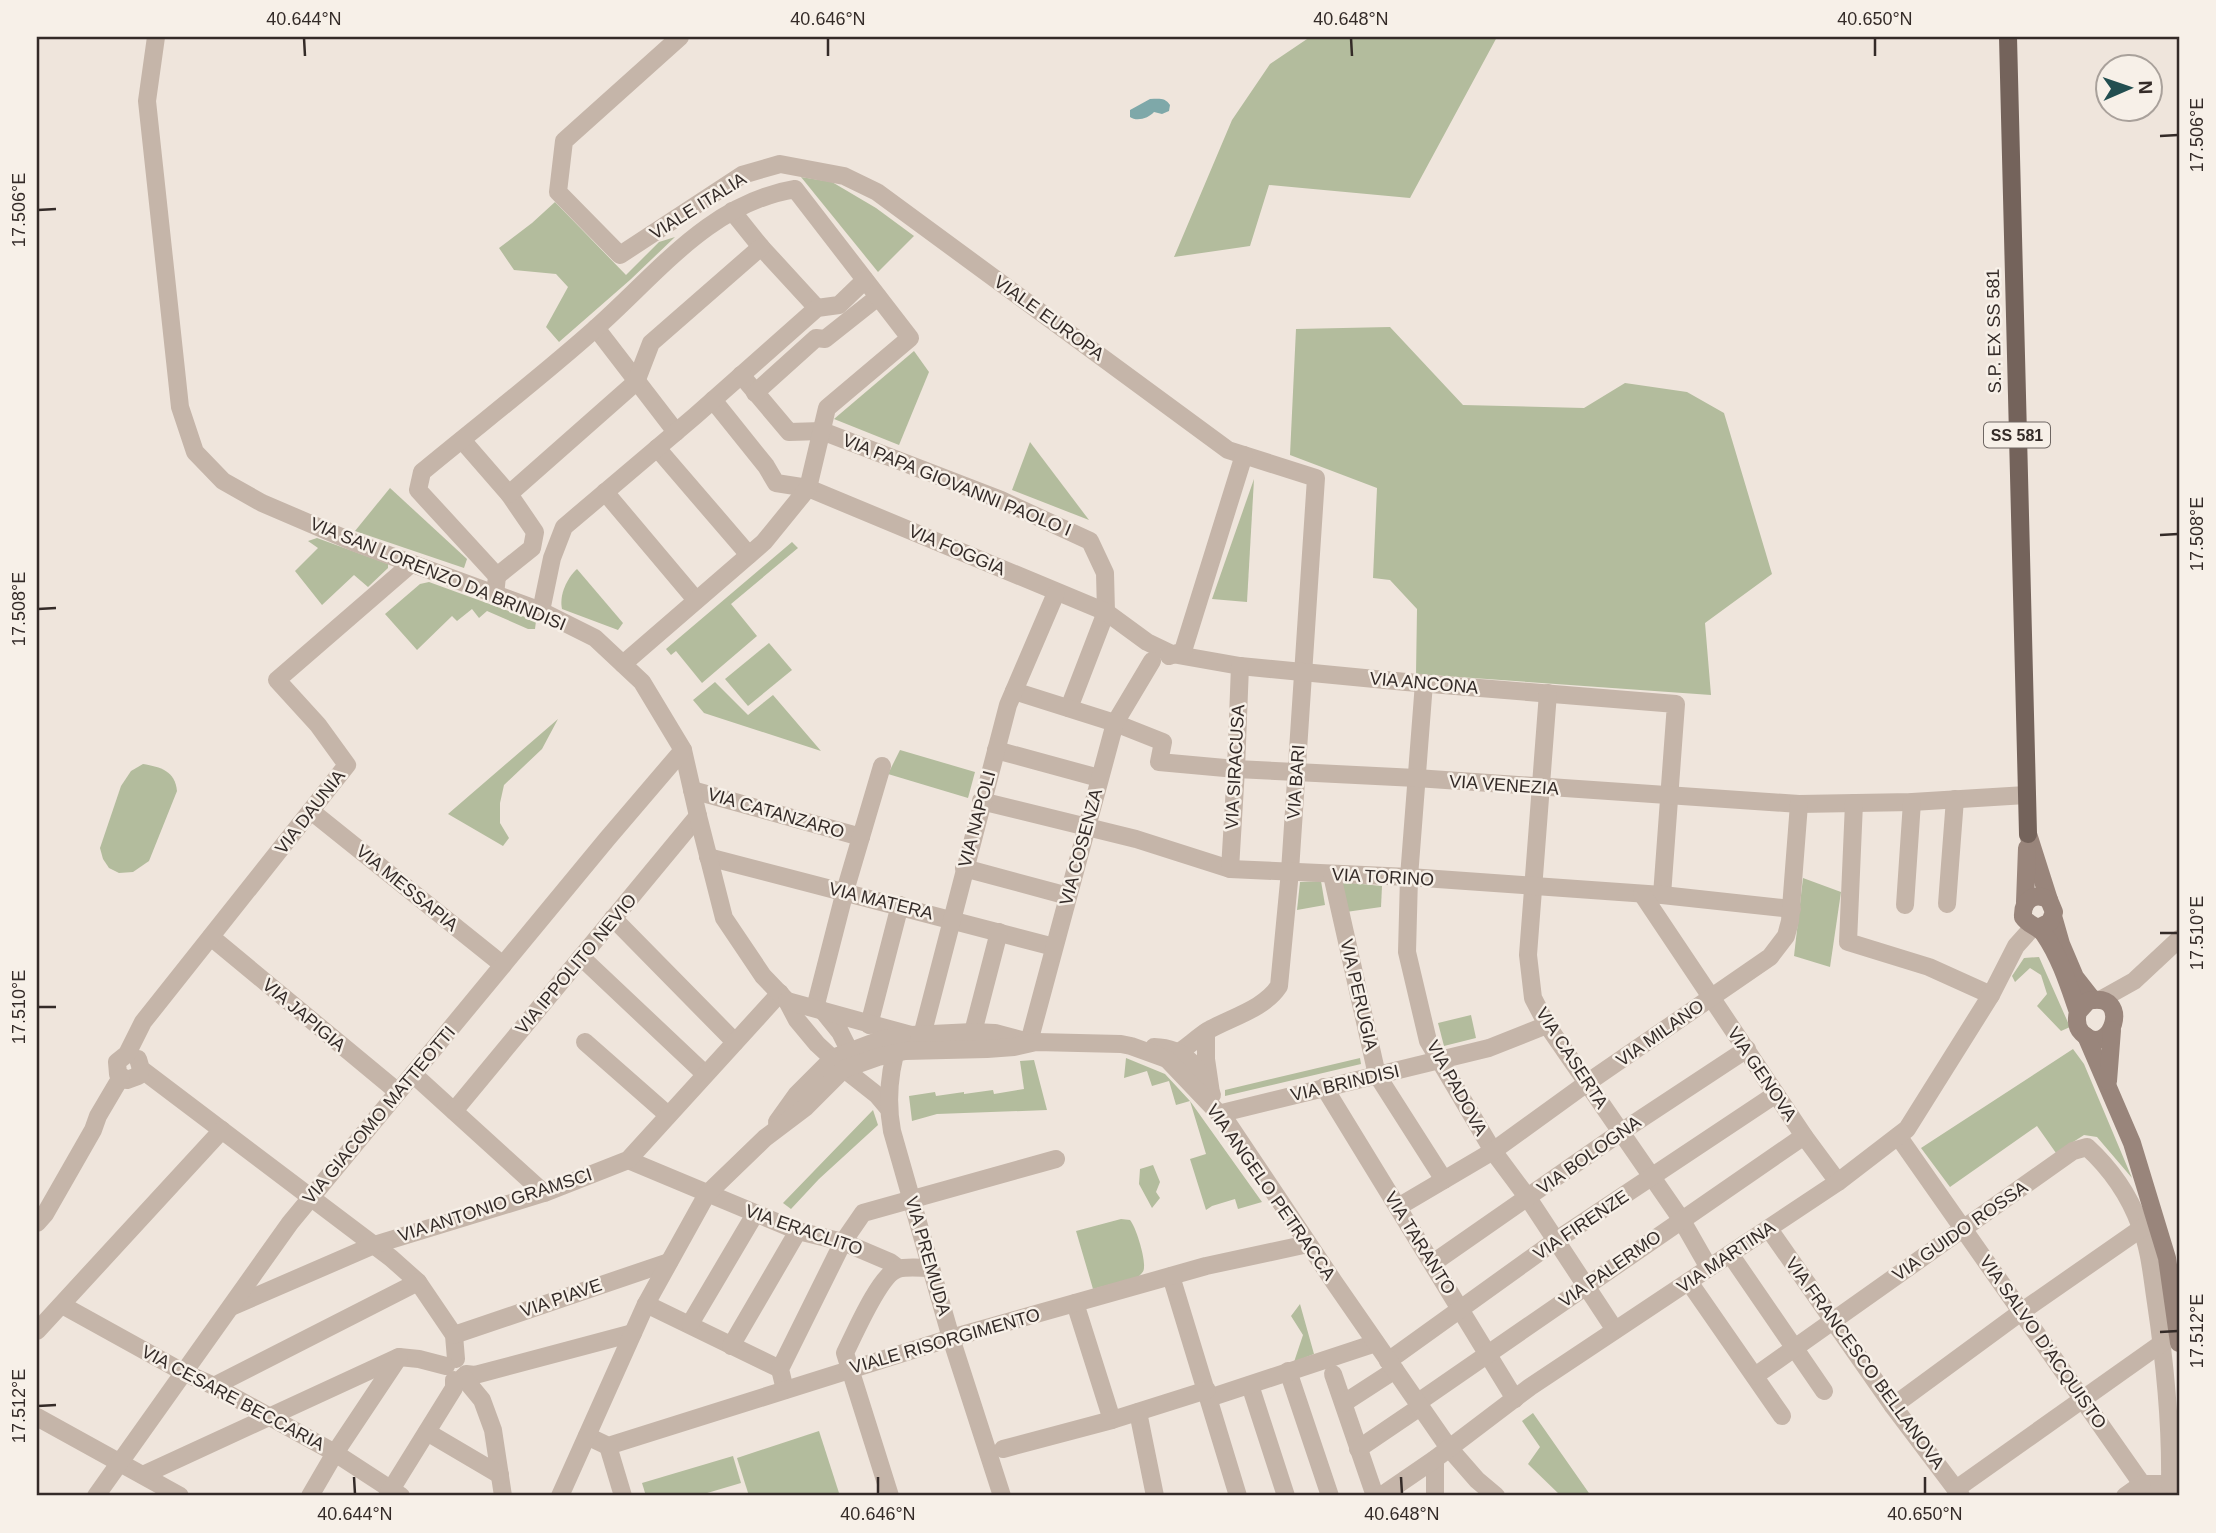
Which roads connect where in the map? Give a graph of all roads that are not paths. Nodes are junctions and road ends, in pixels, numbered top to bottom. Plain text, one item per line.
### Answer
1 (156, 37) edge
2 (680, 37) edge
3 (2008, 37) edge
4 (780, 164) joint
5 (732, 211) junction
6 (673, 220) junction
7 (690, 239) junction
8 (761, 247) junction
9 (865, 279) junction
10 (878, 297) junction
11 (817, 307) junction
12 (596, 328) junction
13 (741, 375) junction
14 (636, 382) junction
15 (755, 393) junction
16 (713, 400) junction
17 (822, 431) junction
18 (676, 432) junction
19 (462, 440) junction
20 (657, 448) junction
21 (1244, 455) junction
22 (1316, 478) joint
23 (808, 488) junction
24 (605, 492) junction
25 (509, 494) junction
26 (748, 555) junction
27 (411, 564) junction
28 (496, 586) junction
29 (1056, 593) junction
30 (696, 600) junction
31 (541, 611) junction
32 (1106, 612) junction
33 (1147, 642) junction
34 (1172, 654) junction
35 (1152, 661) junction
36 (623, 664) junction
37 (1240, 666) junction
38 (1303, 672) junction
39 (1424, 683) junction
40 (1014, 691) junction
41 (1548, 694) junction
42 (1069, 708) junction
43 (1115, 723) junction
44 (683, 750) junction
45 (996, 750) junction
46 (882, 766) dead end
47 (1236, 769) junction
48 (1297, 771) junction
49 (1100, 778) junction
50 (1416, 778) junction
51 (1541, 788) junction
52 (692, 790) junction
53 (2026, 795) junction
54 (1668, 796) junction
55 (1955, 799) junction
56 (981, 801) junction
57 (1912, 802) junction
58 (1854, 803) junction
59 (1799, 804) junction
60 (311, 811) junction
61 (698, 816) junction
62 (1086, 827) junction
63 (2028, 834) junction
64 (861, 837) junction
65 (708, 857) junction
66 (964, 868) junction
67 (1230, 869) junction
68 (1290, 871) junction
69 (1332, 875) junction
70 (1409, 877) junction
71 (1533, 887) junction
72 (845, 891) junction
73 (1642, 894) junction
74 (1662, 895) junction
75 (1068, 896) junction
76 (1947, 904) dead end
77 (900, 905) junction
78 (1905, 905) dead end
79 (2051, 908) junction
80 (1792, 909) junction
81 (951, 918) junction
82 (2030, 918) junction
83 (613, 919) junction
84 (999, 932) junction
85 (211, 937) junction
86 (2179, 939) edge
87 (1054, 947) junction
88 (581, 957) junction
89 (503, 965) junction
90 (2134, 981) junction
91 (1991, 995) junction
92 (783, 997) junction
93 (1711, 998) junction
94 (2097, 1000) junction
95 (819, 1010) junction
96 (2078, 1012) junction
97 (869, 1025) junction
98 (1546, 1025) junction
99 (2113, 1028) junction
100 (973, 1031) junction
101 (1201, 1035) junction
102 (2086, 1036) junction
103 (586, 1042) dead end
104 (735, 1042) junction
105 (909, 1042) junction
106 (1029, 1042) junction
107 (1746, 1049) junction
108 (127, 1055) junction
109 (1174, 1056) junction
110 (842, 1060) junction
111 (1440, 1060) junction
112 (141, 1069) junction
113 (413, 1074) junction
114 (705, 1074) junction
115 (1377, 1075) junction
116 (121, 1077) junction
117 (1587, 1083) junction
118 (2108, 1085) junction
119 (1324, 1087) junction
120 (398, 1092) junction
121 (1211, 1093) junction
122 (1776, 1094) junction
123 (888, 1108) junction
124 (454, 1111) junction
125 (668, 1115) junction
126 (1225, 1118) junction
127 (222, 1130) junction
128 (1621, 1132) junction
129 (1804, 1136) junction
130 (1898, 1136) junction
131 (1493, 1151) junction
132 (1056, 1159) dead end
133 (628, 1160) junction
134 (1652, 1177) junction
135 (1444, 1180) junction
136 (1838, 1182) junction
137 (544, 1193) junction
138 (707, 1194) junction
139 (311, 1197) junction
140 (1528, 1198) junction
141 (912, 1200) junction
142 (1398, 1207) junction
143 (755, 1214) junction
144 (40, 1219) edge
145 (1681, 1219) junction
146 (2148, 1223) junction
147 (1769, 1229) junction
148 (1963, 1229) junction
149 (798, 1231) junction
150 (1555, 1241) junction
151 (843, 1242) junction
152 (1308, 1244) junction
153 (374, 1245) junction
154 (1730, 1254) junction
155 (669, 1262) junction
156 (1433, 1263) junction
157 (898, 1268) junction
158 (931, 1268) junction
159 (1709, 1268) junction
160 (1171, 1276) junction
161 (418, 1282) junction
162 (1689, 1282) junction
163 (1584, 1286) junction
164 (2176, 1300) edge
165 (1075, 1303) junction
166 (646, 1304) junction
167 (62, 1305) junction
168 (231, 1307) junction
169 (1461, 1310) junction
170 (2021, 1312) junction
171 (1834, 1321) junction
172 (690, 1324) junction
173 (37, 1331) edge
174 (1615, 1331) junction
175 (633, 1333) junction
176 (454, 1335) junction
177 (951, 1338) junction
178 (1376, 1343) junction
179 (2171, 1343) edge
180 (731, 1346) junction
181 (1795, 1349) junction
182 (1486, 1354) junction
183 (399, 1357) junction
184 (1392, 1365) junction
185 (780, 1369) junction
186 (850, 1369) junction
187 (1288, 1371) junction
188 (183, 1372) junction
189 (456, 1374) junction
190 (1333, 1374) dead end
191 (1755, 1376) junction
192 (1250, 1385) junction
193 (214, 1386) junction
194 (785, 1390) junction
195 (1824, 1391) dead end
196 (1208, 1394) junction
197 (1515, 1399) junction
198 (2082, 1399) junction
199 (1344, 1403) junction
200 (1419, 1405) junction
201 (1893, 1406) junction
202 (1138, 1412) junction
203 (268, 1416) junction
204 (1782, 1416) dead end
205 (37, 1417) edge
206 (1112, 1420) junction
207 (427, 1432) junction
208 (587, 1436) junction
209 (608, 1446) junction
210 (1358, 1448) junction
211 (1003, 1449) dead end
212 (335, 1453) junction
213 (1442, 1453) junction
214 (119, 1463) junction
215 (143, 1475) junction
216 (500, 1475) junction
217 (2142, 1484) junction
218 (2175, 1484) edge
219 (1477, 1488) edge
220 (1958, 1492) edge
221 (393, 1494) edge
222 (1235, 1495) edge
223 (96, 1496) edge
224 (180, 1496) edge
225 (310, 1496) edge
226 (503, 1496) edge
227 (560, 1496) edge
228 (623, 1496) edge
229 (890, 1496) edge
230 (1002, 1496) edge
231 (1155, 1496) edge
232 (1286, 1496) edge
233 (1331, 1496) edge
234 (1375, 1496) edge
235 (1381, 1496) edge
236 (1435, 1496) edge
237 (1496, 1496) edge
238 (2125, 1496) edge

1 - 27 street, VIA SAN LORENZO DA BRINDISI
2 - 6 street, VIALE ITALIA
3 - 53 main road, S.P. EX SS 581 / SS 581
4 - 6 street, VIALE ITALIA
4 - 21 street, VIALE EUROPA
5 - 7 street
5 - 8 street
5 - 9 street
6 - 7 street
7 - 12 street
8 - 11 street
8 - 14 street
9 - 10 street
9 - 11 street
10 - 15 street
10 - 17 street
11 - 13 street
12 - 14 street
12 - 19 street
13 - 15 street
13 - 16 street
14 - 18 street
14 - 25 street
15 - 17 street
16 - 18 street
16 - 23 street, VIA FOGGIA
17 - 23 street
17 - 32 street, VIA PAPA GIOVANNI PAOLO I
18 - 20 street
19 - 25 street
19 - 28 street
20 - 24 street
20 - 26 street
21 - 22 street, VIALE EUROPA
21 - 34 street
22 - 38 street, VIA BARI
23 - 26 street
23 - 29 street, VIA FOGGIA
24 - 30 street
24 - 31 street
25 - 28 street
26 - 30 street
27 - 28 street, VIA SAN LORENZO DA BRINDISI
27 - 60 street, VIA DAUNIA
28 - 31 street, VIA SAN LORENZO DA BRINDISI
29 - 32 street, VIA FOGGIA
29 - 40 street, VIA NAPOLI
30 - 36 street
31 - 36 street, VIA SAN LORENZO DA BRINDISI
32 - 33 street, VIA FOGGIA
32 - 42 street
33 - 34 street, VIA FOGGIA
33 - 35 street
34 - 35 street
34 - 37 street, VIA ANCONA
35 - 43 street, VIA COSENZA
36 - 44 street, VIA SAN LORENZO DA BRINDISI
37 - 38 street, VIA ANCONA
37 - 47 street, VIA SIRACUSA
38 - 39 street, VIA ANCONA
38 - 48 street, VIA BARI
39 - 41 street, VIA ANCONA
39 - 50 street, VIA PADOVA
40 - 42 street, VIA VENEZIA
40 - 45 street, VIA NAPOLI
41 - 51 street, VIA CASERTA
41 - 54 street, VIA ANCONA
42 - 43 street, VIA VENEZIA
43 - 47 street, VIA VENEZIA
43 - 49 street, VIA COSENZA
44 - 52 street, VIA SAN LORENZO DA BRINDISI
44 - 89 street, VIA GIACOMO MATTEOTTI
45 - 49 street
45 - 56 street, VIA NAPOLI
46 - 64 street
47 - 48 street, VIA VENEZIA
47 - 67 street, VIA SIRACUSA
48 - 50 street, VIA VENEZIA
48 - 68 street, VIA BARI
49 - 62 street, VIA COSENZA
50 - 51 street, VIA VENEZIA
50 - 70 street, VIA PADOVA
51 - 54 street, VIA VENEZIA
51 - 71 street, VIA CASERTA
52 - 61 street, VIA SAN LORENZO DA BRINDISI
52 - 64 street, VIA CATANZARO
53 - 55 street, VIA VENEZIA
53 - 63 main road, S.P. EX SS 581 / SS 581
54 - 59 street, VIA VENEZIA
54 - 74 street
55 - 57 street, VIA VENEZIA
55 - 76 street
56 - 62 street, VIA TORINO
56 - 66 street, VIA NAPOLI
57 - 58 street, VIA VENEZIA
57 - 78 street
58 - 59 street, VIA VENEZIA
58 - 91 street
59 - 80 street, VIA MILANO
60 - 85 street, VIA DAUNIA
60 - 89 street, VIA MESSAPIA
61 - 65 street, VIA SAN LORENZO DA BRINDISI
61 - 83 street, VIA IPPOLITO NEVIO
62 - 67 street, VIA TORINO
62 - 75 street, VIA COSENZA
63 - 79 main road
63 - 82 main road
64 - 72 street
65 - 72 street, VIA MATERA
65 - 92 street, VIA SAN LORENZO DA BRINDISI
66 - 75 street
66 - 81 street, VIA NAPOLI
67 - 68 street, VIA TORINO
68 - 69 street, VIA TORINO
68 - 101 street, VIA BARI
69 - 70 street, VIA TORINO
69 - 115 street, VIA PERUGIA
70 - 71 street, VIA TORINO
70 - 111 street, VIA PADOVA
71 - 73 street, VIA TORINO
71 - 98 street, VIA CASERTA
72 - 77 street, VIA MATERA
72 - 95 street
73 - 74 street, VIA TORINO
73 - 93 street, VIA GENOVA
74 - 80 street, VIA TORINO
75 - 87 street, VIA COSENZA
77 - 81 street, VIA MATERA
77 - 97 street
79 - 82 main road
79 - 82 main road
79 - 94 main road
80 - 93 street, VIA MILANO
81 - 84 street, VIA MATERA
81 - 105 street, VIA NAPOLI
82 - 91 street, VIA MARTINA
82 - 96 main road
83 - 88 street, VIA IPPOLITO NEVIO
83 - 104 street
84 - 87 street, VIA MATERA
84 - 100 street
85 - 108 street, VIA DAUNIA
85 - 120 street, VIA JAPIGIA
86 - 90 street
87 - 106 street, VIA COSENZA
88 - 114 street
88 - 124 street, VIA IPPOLITO NEVIO
89 - 113 street, VIA GIACOMO MATTEOTTI
90 - 94 street
90 - 99 street
91 - 130 street, VIA MARTINA
92 - 95 street
92 - 104 street, VIA ANTONIO GRAMSCI
92 - 110 street, VIA SAN LORENZO DA BRINDISI
93 - 107 street, VIA GENOVA
93 - 117 street, VIA MILANO
94 - 96 main road
94 - 99 main road
95 - 97 street
95 - 110 street
96 - 102 main road
97 - 105 street
98 - 111 street, VIA BRINDISI
98 - 117 street, VIA CASERTA
99 - 102 main road
99 - 118 main road
100 - 105 street
100 - 106 street
101 - 109 street, VIA BARI
101 - 121 street
102 - 118 main road
103 - 125 street
104 - 114 street, VIA ANTONIO GRAMSCI
105 - 106 street
105 - 110 street
105 - 123 street, VIA PREMUDA
106 - 109 street
107 - 122 street, VIA GENOVA
107 - 128 street, VIA BOLOGNA
108 - 112 street
108 - 116 street
109 - 121 street
109 - 126 street, VIA ANGELO PETRACCA
110 - 123 street
110 - 138 street
111 - 115 street, VIA BRINDISI
111 - 131 street, VIA PADOVA
112 - 116 street
112 - 127 street
113 - 120 street, VIA GIACOMO MATTEOTTI
113 - 124 street
114 - 125 street, VIA ANTONIO GRAMSCI
115 - 119 street, VIA BRINDISI
115 - 135 street, VIA PERUGIA
116 - 144 street
117 - 128 street, VIA CASERTA
117 - 131 street, VIA MILANO
118 - 146 main road
119 - 126 street, VIA BRINDISI
119 - 142 street, VIA TARANTO
120 - 139 street, VIA GIACOMO MATTEOTTI
121 - 126 street
122 - 129 street, VIA GENOVA
122 - 134 street, VIA FIRENZE
123 - 141 street, VIA PREMUDA
124 - 137 street
125 - 133 street, VIA ANTONIO GRAMSCI
126 - 152 street, VIA ANGELO PETRACCA
127 - 139 street
127 - 167 street
128 - 134 street, VIA CASERTA
128 - 140 street, VIA BOLOGNA
129 - 136 street, VIA GENOVA
129 - 145 street, VIA PALERMO
130 - 136 street, VIA MARTINA
130 - 148 street, VIA SALVO D'ACQUISTO
131 - 135 street, VIA MILANO
131 - 140 street, VIA PADOVA
132 - 141 street
133 - 137 street, VIA ANTONIO GRAMSCI
133 - 138 street, VIA ERACLITO
134 - 145 street, VIA CASERTA
134 - 150 street, VIA FIRENZE
135 - 142 street, VIA MILANO
136 - 147 street, VIA MARTINA
137 - 153 street, VIA ANTONIO GRAMSCI
138 - 143 street, VIA ERACLITO
138 - 155 street
139 - 153 street
139 - 168 street, VIA GIACOMO MATTEOTTI
140 - 150 street, VIA PADOVA
140 - 156 street, VIA BOLOGNA
141 - 151 street
141 - 158 street, VIA PREMUDA
142 - 156 street, VIA TARANTO
143 - 149 street, VIA ERACLITO
143 - 172 street
145 - 159 street, VIA CASERTA
145 - 163 street, VIA PALERMO
146 - 148 street, VIA GUIDO ROSSA
146 - 164 main road
146 - 170 street
146 - 179 street
147 - 154 street, VIA MARTINA
147 - 171 street, VIA FRANCESCO BELLANOVA
148 - 170 street, VIA SALVO D'ACQUISTO
148 - 171 street, VIA GUIDO ROSSA
149 - 151 street, VIA ERACLITO
149 - 180 street
150 - 163 street, VIA PADOVA
150 - 169 street, VIA FIRENZE
151 - 157 street, VIA ERACLITO
151 - 185 street
152 - 160 street, VIALE RISORGIMENTO
152 - 178 street, VIA ANGELO PETRACCA
153 - 161 street
153 - 168 street, VIA ANTONIO GRAMSCI
154 - 159 street, VIA MARTINA
154 - 181 street
155 - 166 street
155 - 176 street, VIA PIAVE
156 - 169 street, VIA TARANTO
157 - 158 street
157 - 186 street
158 - 177 street, VIA PREMUDA
159 - 162 street, VIA MARTINA
160 - 165 street, VIALE RISORGIMENTO
160 - 196 street
161 - 176 street
161 - 193 street
162 - 174 street, VIA MARTINA
162 - 191 street
163 - 174 street, VIA PADOVA
163 - 182 street, VIA PALERMO
164 - 179 main road
165 - 177 street, VIALE RISORGIMENTO
165 - 206 street
166 - 172 street
166 - 175 street
167 - 173 street
167 - 188 street, VIA CESARE BECCARIA
168 - 188 street, VIA GIACOMO MATTEOTTI
169 - 182 street, VIA TARANTO
169 - 184 street, VIA FIRENZE
170 - 198 street, VIA SALVO D'ACQUISTO
170 - 201 street
171 - 181 street, VIA GUIDO ROSSA
171 - 201 street, VIA FRANCESCO BELLANOVA
172 - 180 street
174 - 197 street, VIA MARTINA
175 - 189 street
175 - 208 street
176 - 189 street
177 - 186 street, VIALE RISORGIMENTO
177 - 230 street, VIA PREMUDA
178 - 184 street, VIA ANGELO PETRACCA
178 - 187 street
179 - 198 street
179 - 218 street
180 - 185 street
181 - 191 street, VIA GUIDO ROSSA
181 - 195 street
182 - 197 street, VIA TARANTO
182 - 200 street, VIA PALERMO
183 - 189 street
183 - 203 street
183 - 212 street
184 - 199 street, VIA FIRENZE
184 - 200 street, VIA ANGELO PETRACCA
185 - 194 street
186 - 194 street, VIALE RISORGIMENTO
186 - 229 street
187 - 192 street
187 - 233 street
188 - 193 street, VIA CESARE BECCARIA
188 - 214 street, VIA GIACOMO MATTEOTTI
189 - 207 street
189 - 216 street
190 - 199 street
191 - 204 street
192 - 196 street
192 - 232 street
193 - 203 street, VIA CESARE BECCARIA
194 - 209 street, VIALE RISORGIMENTO
196 - 202 street
196 - 222 street
197 - 213 street, VIA MARTINA
198 - 217 street, VIA SALVO D'ACQUISTO
198 - 220 street
199 - 210 street
200 - 210 street, VIA PALERMO
200 - 213 street, VIA ANGELO PETRACCA
201 - 220 street, VIA FRANCESCO BELLANOVA
202 - 206 street
202 - 231 street
203 - 212 street, VIA CESARE BECCARIA
203 - 215 street
205 - 214 street
206 - 211 street
207 - 216 street
207 - 221 street
208 - 209 street
208 - 227 street
209 - 228 street
210 - 234 street
212 - 221 street, VIA CESARE BECCARIA
212 - 225 street
213 - 219 street, VIA ANGELO PETRACCA
213 - 235 street, VIA MARTINA
213 - 236 street
214 - 215 street
214 - 223 street, VIA GIACOMO MATTEOTTI
215 - 224 street
216 - 226 street
217 - 218 street
217 - 238 street
219 - 237 street, VIA ANGELO PETRACCA

